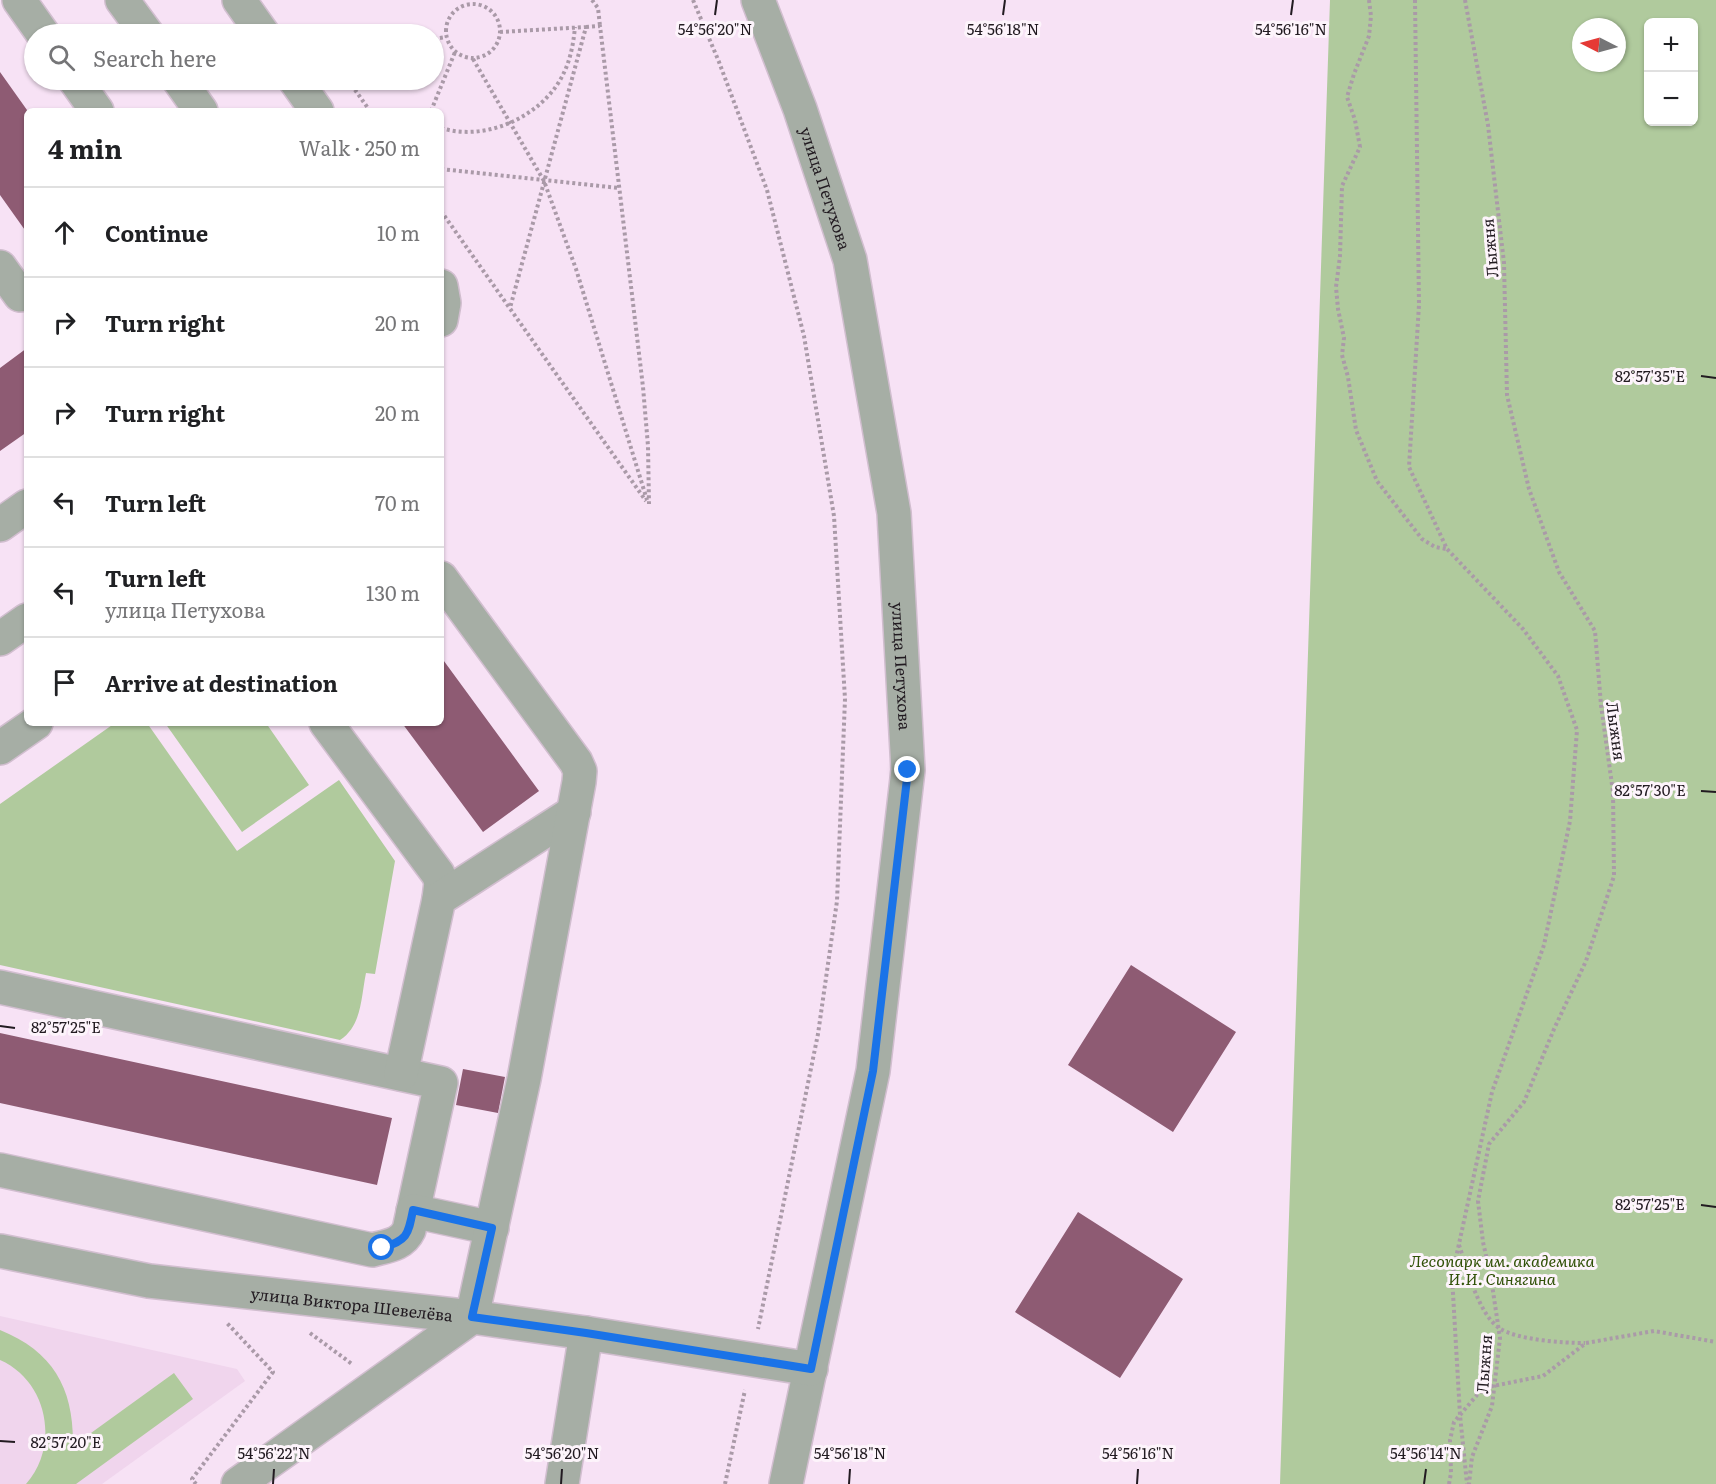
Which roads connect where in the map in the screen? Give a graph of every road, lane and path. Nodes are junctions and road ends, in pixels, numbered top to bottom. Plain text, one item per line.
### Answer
1 (19, 0) edge
2 (122, 0) edge
3 (238, 0) edge
4 (592, 0) edge
5 (693, 0) edge
6 (758, 0) edge
7 (1369, 0) edge
8 (1415, 0) edge
9 (1465, 0) edge
10 (475, 2) edge
11 (36, 24) edge
12 (140, 24) edge
13 (256, 24) edge
14 (600, 26) junction
15 (575, 27) junction
16 (586, 27) junction
17 (500, 32) junction
18 (446, 37) joint
19 (455, 52) junction
20 (472, 59) junction
21 (444, 79) edge
22 (82, 90) edge
23 (186, 90) edge
24 (302, 90) edge
25 (355, 90) edge
26 (440, 90) edge
27 (96, 108) edge
28 (199, 108) edge
29 (315, 108) edge
30 (368, 108) edge
31 (432, 108) edge
32 (510, 123) junction
33 (444, 128) edge
34 (444, 170) edge
35 (544, 181) junction
36 (620, 189) junction
37 (444, 215) edge
38 (0, 267) edge
39 (16, 298) edge
40 (510, 308) junction
41 (649, 504) junction
42 (24, 508) edge
43 (0, 525) edge
44 (1447, 549) junction
45 (444, 582) edge
46 (24, 622) edge
47 (0, 639) edge
48 (32, 726) edge
49 (329, 726) edge
50 (0, 748) edge
51 (574, 812) junction
52 (439, 899) junction
53 (0, 987) edge
54 (401, 1074) junction
55 (0, 1170) edge
56 (413, 1210) junction
57 (492, 1228) junction
58 (1458, 1245) junction
59 (0, 1251) edge
60 (193, 1286) junction
61 (472, 1317) junction
62 (303, 1328) dead end
63 (1498, 1328) junction
64 (586, 1333) junction
65 (1716, 1342) edge
66 (1586, 1343) junction
67 (752, 1359) junction
68 (811, 1369) junction
69 (379, 1384) junction
70 (1494, 1386) junction
71 (1460, 1415) junction
72 (196, 1484) edge
73 (238, 1484) edge
74 (562, 1484) edge
75 (725, 1484) edge
76 (786, 1484) edge
77 (1449, 1484) edge
78 (1468, 1484) edge

1 - 11 street
2 - 12 street
3 - 13 street
4 - 14 path
5 - 67 path
6 - 68 street, улица Петухова
7 - 44 path
8 - 44 path
9 - 63 path, Лыжня
10 - 17 path
10 - 18 path
14 - 16 path
14 - 36 path
15 - 16 path
15 - 17 path
15 - 32 path
16 - 35 path
17 - 20 path
18 - 19 path
19 - 20 path
19 - 21 path
20 - 32 path
22 - 27 street
23 - 28 street
24 - 29 street
25 - 30 path
26 - 31 path
32 - 33 path
32 - 35 path
34 - 35 path
35 - 36 path
35 - 40 path
35 - 41 path
36 - 41 path
37 - 40 path
38 - 39 street
40 - 41 path
42 - 43 street
44 - 58 path
45 - 51 street
46 - 47 street
48 - 50 street
49 - 52 street
51 - 52 street
51 - 57 street
52 - 54 street
53 - 54 street
54 - 56 street
55 - 56 street
56 - 57 street
57 - 61 street
58 - 63 path
58 - 71 path
59 - 60 street, улица Виктора Шевелёва
60 - 61 street, улица Виктора Шевелёва
60 - 72 path
61 - 64 street, улица Виктора Шевелёва
61 - 69 street
62 - 69 path
63 - 66 path
63 - 70 path, Лыжня
64 - 67 street, улица Виктора Шевелёва
64 - 74 street
65 - 66 path
66 - 70 path
67 - 68 street, улица Виктора Шевелёва
67 - 75 path
68 - 76 street, улица Петухова
69 - 73 street
70 - 71 path
70 - 78 path, Лыжня
71 - 77 path
71 - 78 path

